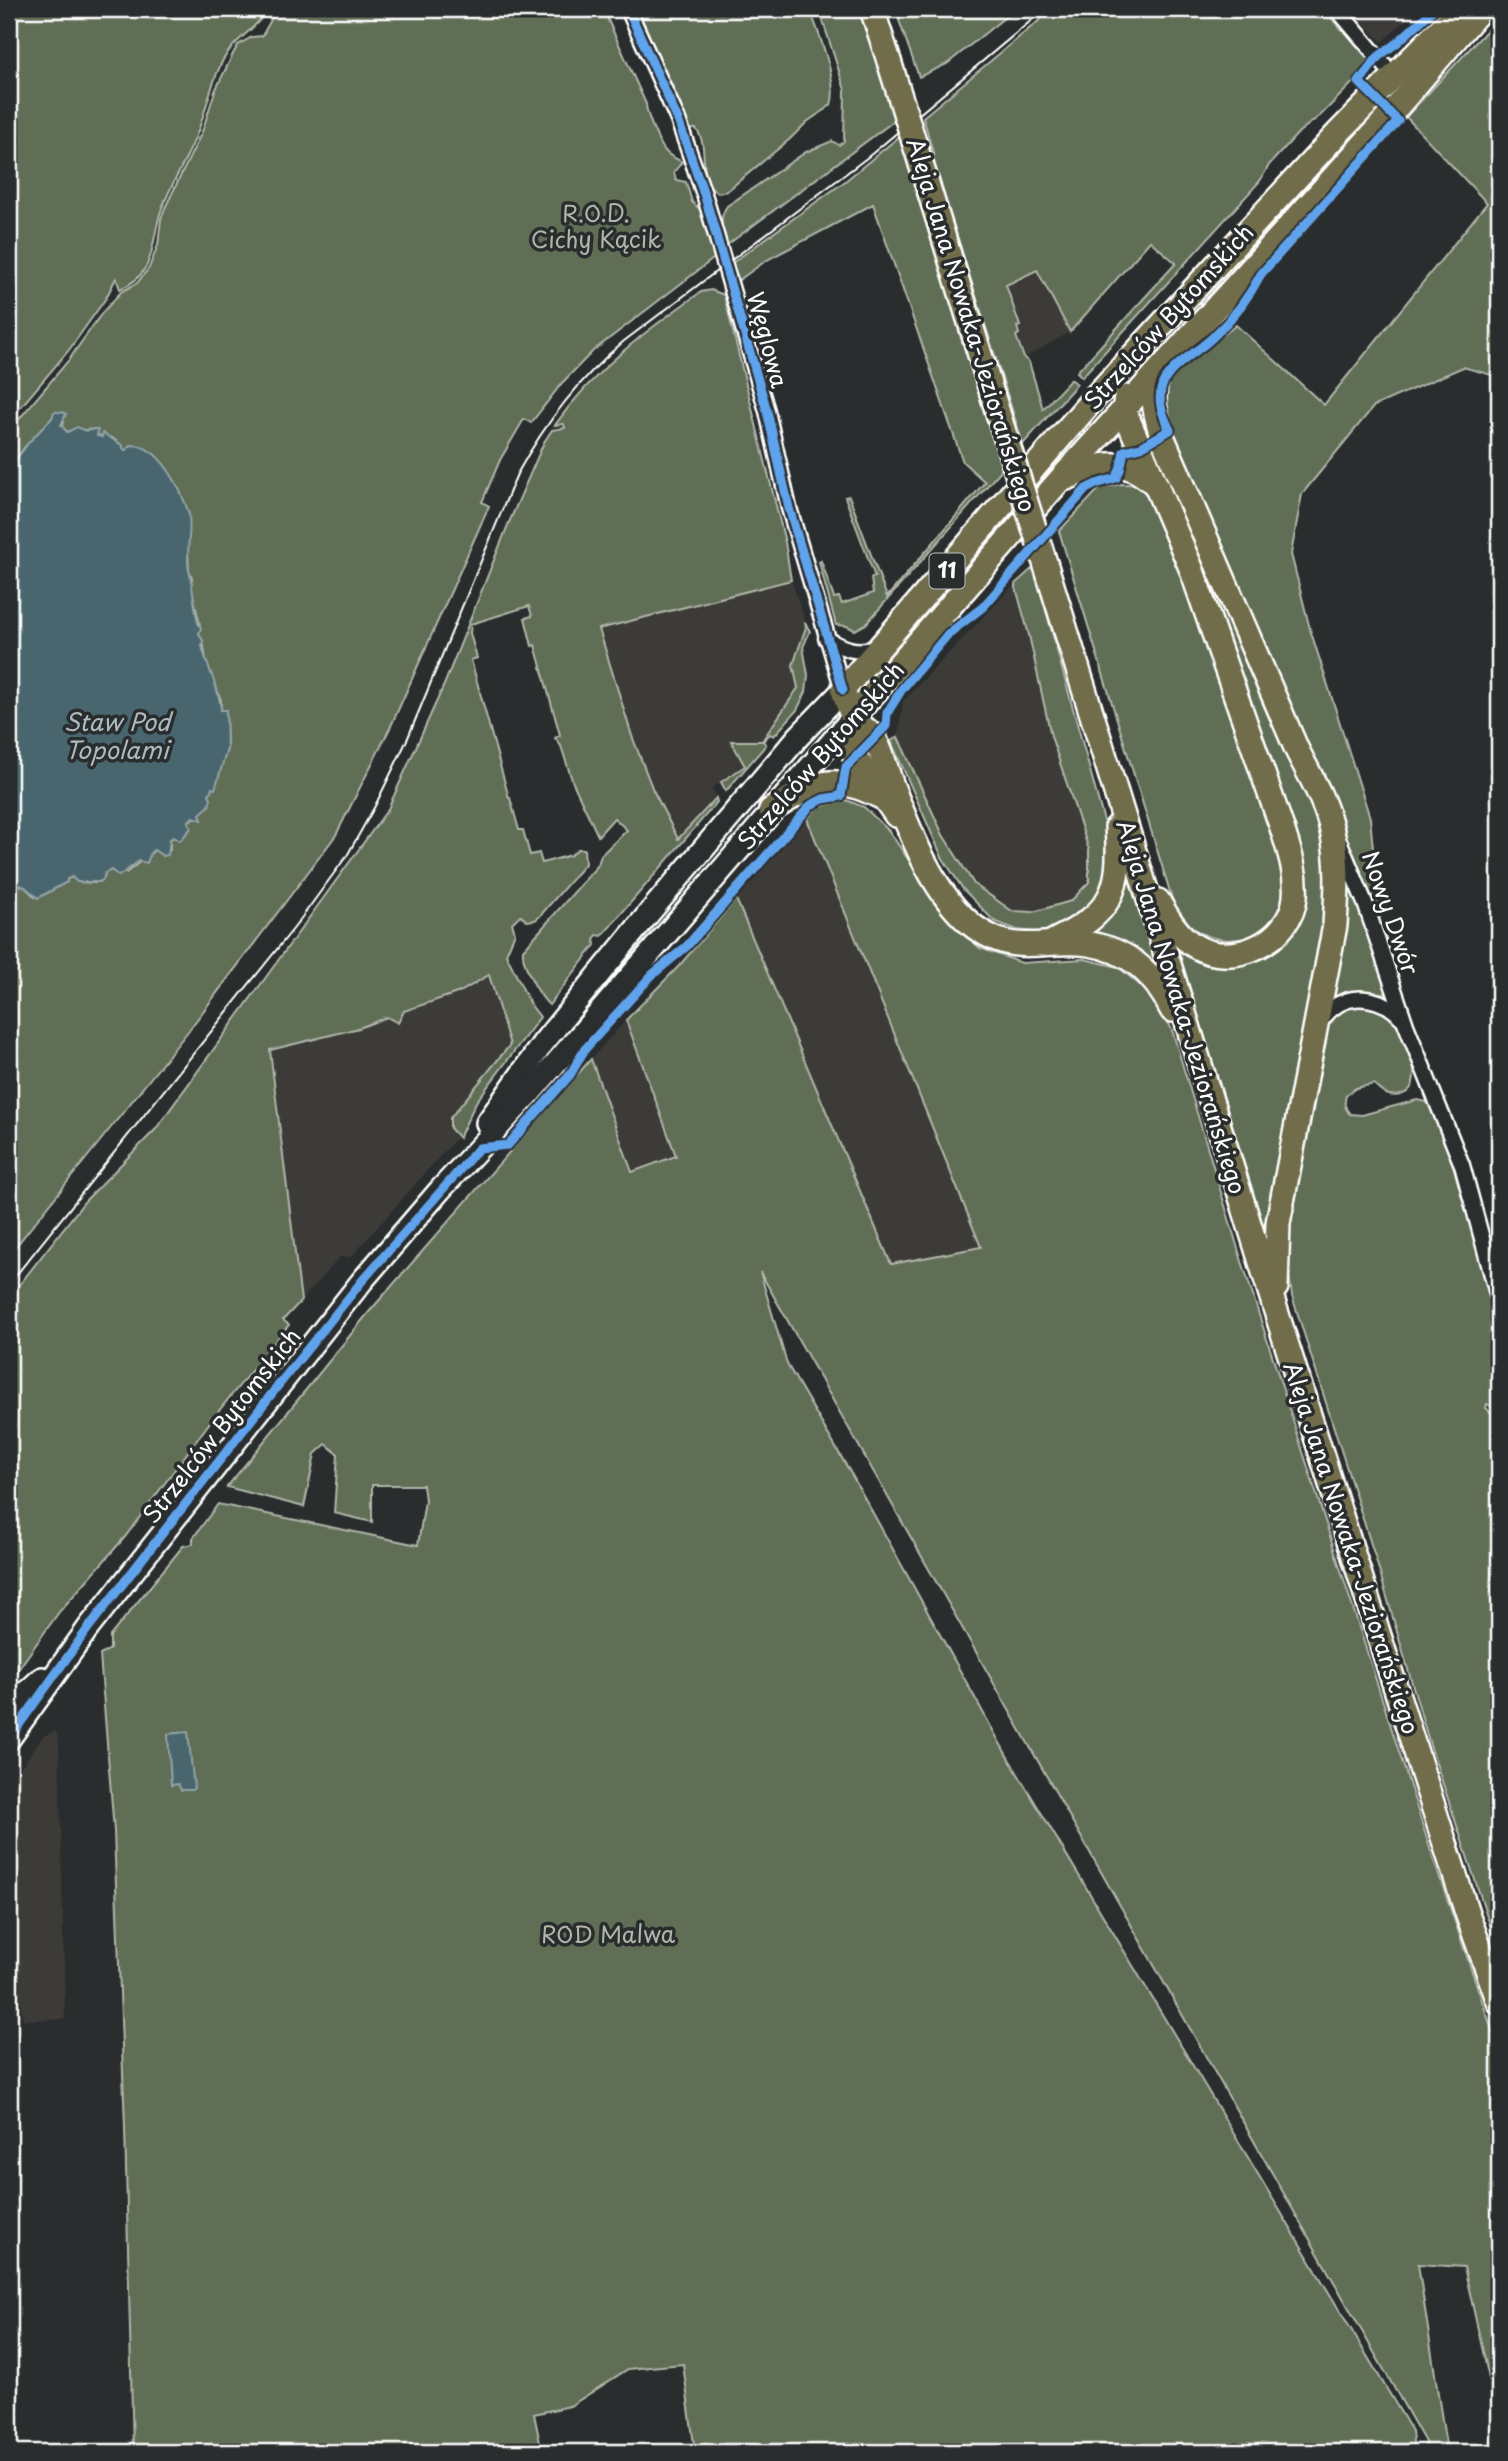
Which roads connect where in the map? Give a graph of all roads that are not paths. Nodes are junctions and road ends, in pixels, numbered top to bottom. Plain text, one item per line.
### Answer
1 (628, 9) edge
2 (872, 9) edge
3 (1337, 9) edge
4 (1460, 9) edge
5 (1481, 9) edge
6 (1393, 75) junction
7 (1143, 344) junction
8 (1158, 372) junction
9 (1124, 410) junction
10 (1078, 417) junction
11 (1162, 436) junction
12 (1058, 482) junction
13 (1157, 486) junction
14 (826, 638) junction
15 (884, 645) junction
16 (898, 669) junction
17 (843, 690) junction
18 (853, 717) junction
19 (874, 738) junction
20 (1114, 789) junction
21 (881, 797) junction
22 (771, 810) junction
23 (1328, 816) junction
24 (911, 834) junction
25 (1138, 867) junction
26 (1047, 944) junction
27 (1406, 1025) junction
28 (1317, 1026) junction
29 (1200, 1067) junction
30 (440, 1190) junction
31 (1499, 1301) edge
32 (1276, 1311) junction
33 (69, 1653) junction
34 (9, 1708) edge
35 (9, 1739) edge
36 (1499, 2002) edge

1 - 14 street, Węglowa
2 - 20 main road, Aleja Jana Nowaka-Jeziorańskiego, bridge
3 - 6 street
4 - 6 main road, Strzelców Bytomskich / 11
5 - 8 main road, Strzelców Bytomskich / 11
6 - 7 main road, Strzelców Bytomskich / 11
7 - 9 main road
7 - 10 main road, Strzelców Bytomskich / 11
8 - 9 main road, Strzelców Bytomskich / 11
8 - 11 main road
9 - 10 main road
9 - 11 main road
9 - 12 main road, Strzelców Bytomskich / 11
9 - 13 main road
10 - 15 main road, Strzelców Bytomskich / 11
11 - 23 main road
12 - 13 main road
12 - 16 main road, Strzelców Bytomskich / 11
13 - 25 main road
14 - 15 street
14 - 17 street, Węglowa
15 - 17 main road, Strzelców Bytomskich / 11
16 - 18 main road, Strzelców Bytomskich / 11
16 - 19 main road
17 - 18 main road
17 - 30 main road, Strzelców Bytomskich / 11
18 - 19 main road
18 - 21 main road
18 - 22 main road, Strzelców Bytomskich / 11
19 - 24 main road
20 - 25 main road, Aleja Jana Nowaka-Jeziorańskiego
20 - 26 main road
21 - 22 main road
21 - 24 main road
22 - 30 main road, Strzelców Bytomskich / 11
23 - 27 street, Nowy Dwór
23 - 28 main road
24 - 26 main road
25 - 29 main road, Aleja Jana Nowaka-Jeziorańskiego
26 - 29 main road
27 - 28 street, Nowy Dwór
27 - 31 street, Nowy Dwór
28 - 32 main road
29 - 32 main road, Aleja Jana Nowaka-Jeziorańskiego
30 - 33 main road, Strzelców Bytomskich / 11
32 - 36 main road, Aleja Jana Nowaka-Jeziorańskiego
33 - 34 main road, Strzelców Bytomskich / 11
33 - 35 main road, Strzelców Bytomskich / 11

